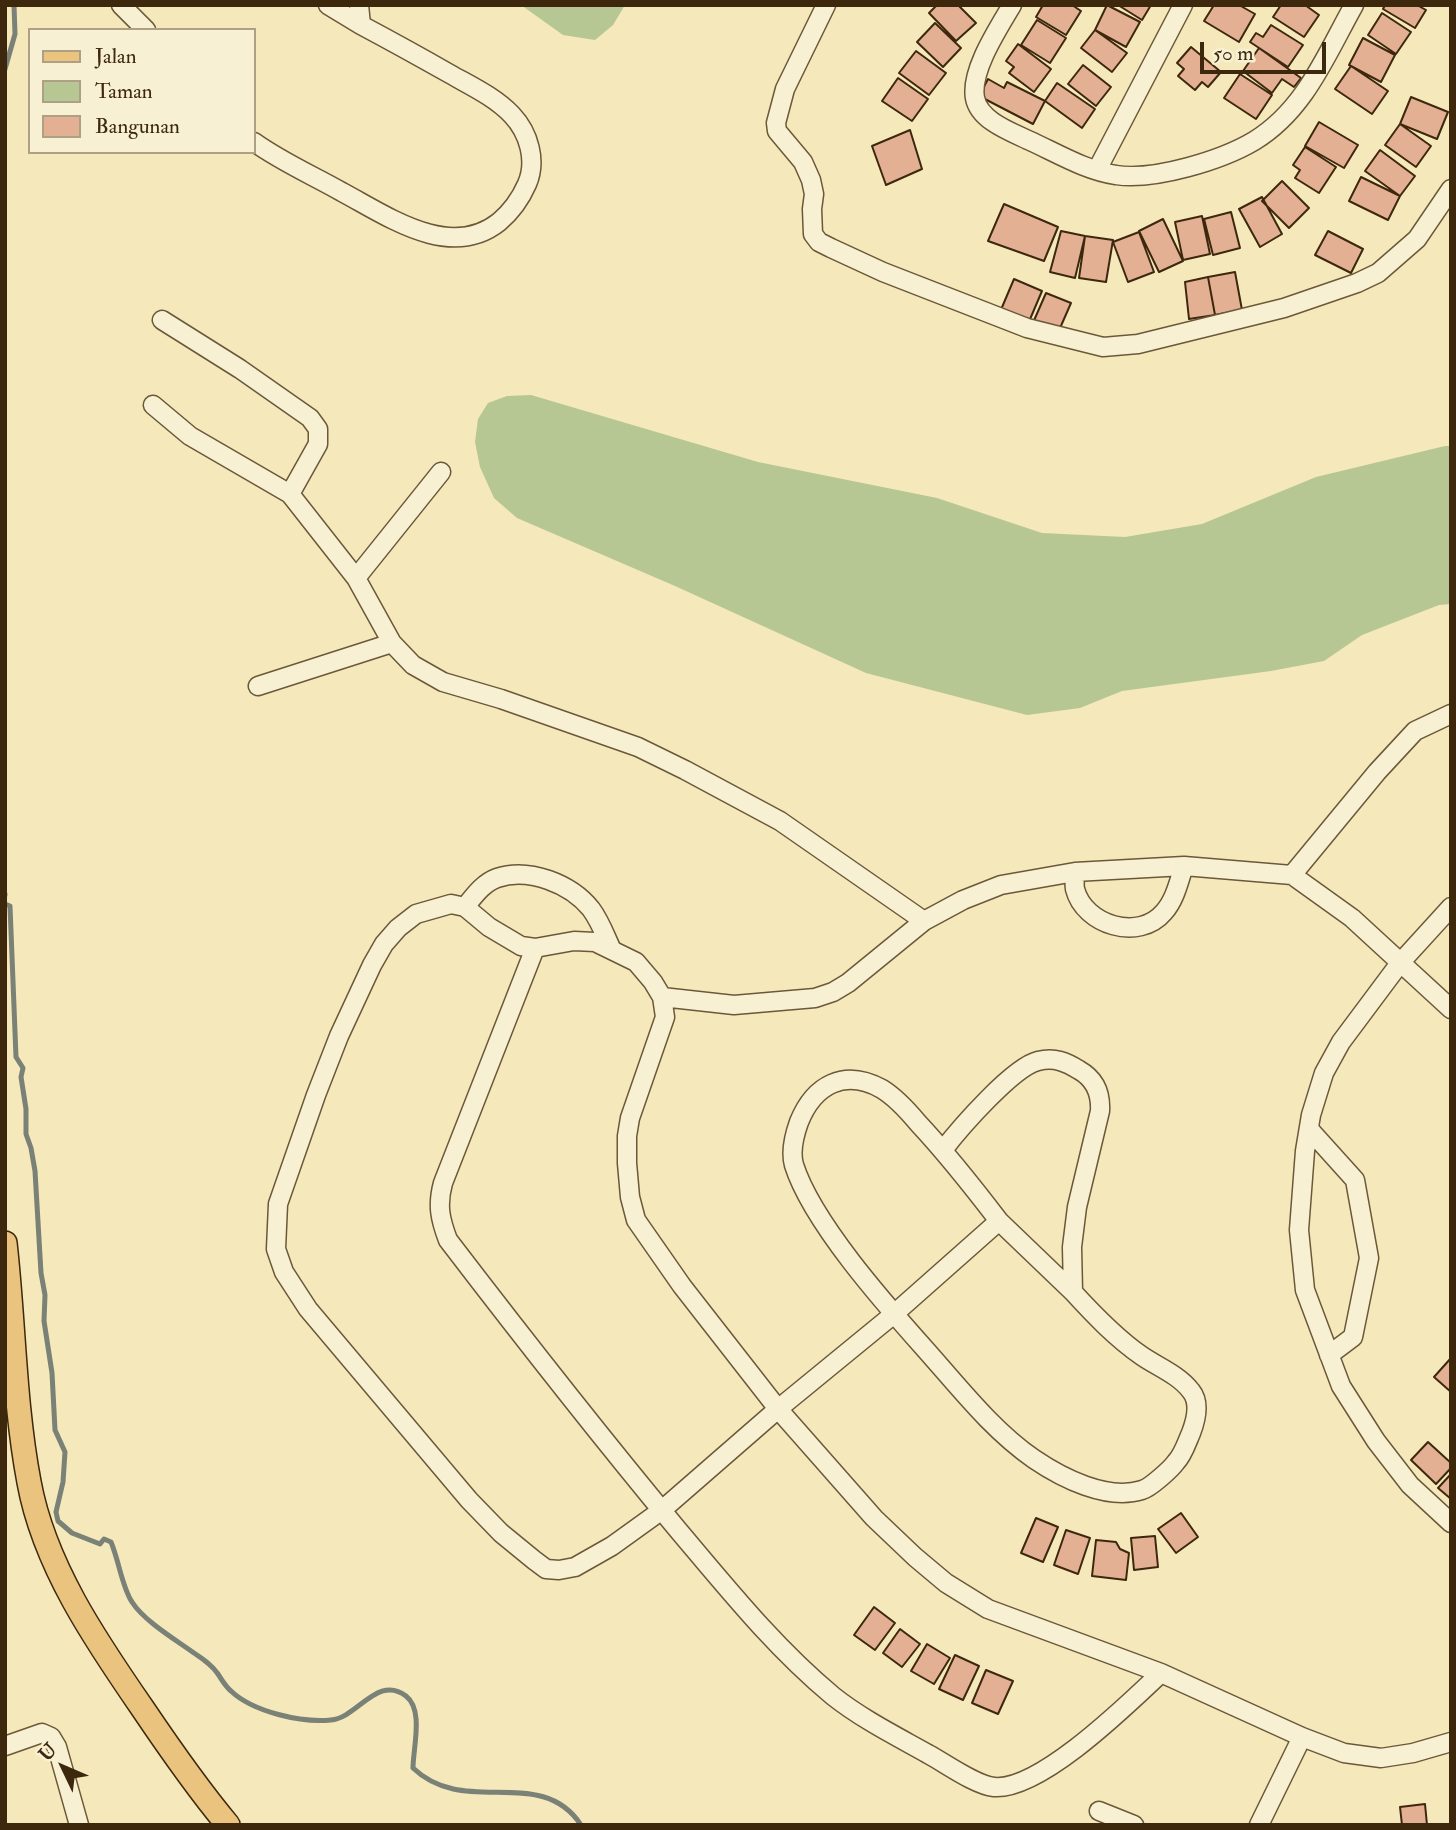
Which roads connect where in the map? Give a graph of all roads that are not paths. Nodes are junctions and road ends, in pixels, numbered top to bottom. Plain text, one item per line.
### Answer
1 (121, 5) edge
2 (328, 5) edge
3 (359, 5) edge
4 (826, 5) edge
5 (1012, 5) edge
6 (1183, 5) edge
7 (1354, 5) edge
8 (361, 24) junction
9 (144, 28) edge
10 (256, 143) edge
11 (1097, 170) junction
12 (1451, 188) edge
13 (162, 320) dead end
14 (153, 405) dead end
15 (441, 472) dead end
16 (289, 494) junction
17 (356, 578) junction
18 (392, 643) junction
19 (258, 686) dead end
20 (1451, 714) edge
21 (1184, 866) junction
22 (1075, 872) junction
23 (1292, 874) junction
24 (465, 907) junction
25 (1451, 907) edge
26 (924, 921) junction
27 (535, 948) junction
28 (611, 948) junction
29 (1399, 963) junction
30 (662, 997) junction
31 (1451, 1010) edge
32 (1309, 1129) junction
33 (943, 1150) junction
34 (999, 1220) junction
35 (5, 1243) edge
36 (1073, 1292) junction
37 (894, 1314) junction
38 (1329, 1355) junction
39 (11, 1393) edge
40 (778, 1409) junction
41 (662, 1510) junction
42 (1451, 1523) edge
43 (1161, 1673) junction
44 (1302, 1737) junction
45 (1451, 1742) edge
46 (5, 1745) edge
47 (1099, 1811) dead end
48 (79, 1825) edge
49 (228, 1825) edge
50 (1134, 1825) edge
51 (1259, 1825) edge

1 - 9 street
2 - 8 street
3 - 8 street
4 - 12 street
5 - 11 street
6 - 11 street
7 - 11 street
8 - 10 street
13 - 16 street
14 - 16 street
15 - 17 street
16 - 17 street
17 - 18 street
18 - 19 street
18 - 26 street
20 - 23 street
21 - 22 street
21 - 22 street
21 - 23 street
22 - 26 street
23 - 29 street
24 - 27 street
24 - 28 street
24 - 41 street
25 - 29 street
26 - 30 street
27 - 28 street
27 - 41 street
28 - 30 street
29 - 31 street
29 - 32 street
30 - 40 street
32 - 38 street
32 - 38 street
33 - 34 street
33 - 36 street
33 - 37 street
34 - 36 street
34 - 37 street
35 - 39 main road
36 - 37 street
37 - 40 street
38 - 42 street
39 - 49 main road
40 - 41 street
40 - 43 street
41 - 43 street
43 - 44 street
44 - 45 street
44 - 51 street
46 - 48 street
47 - 50 street

